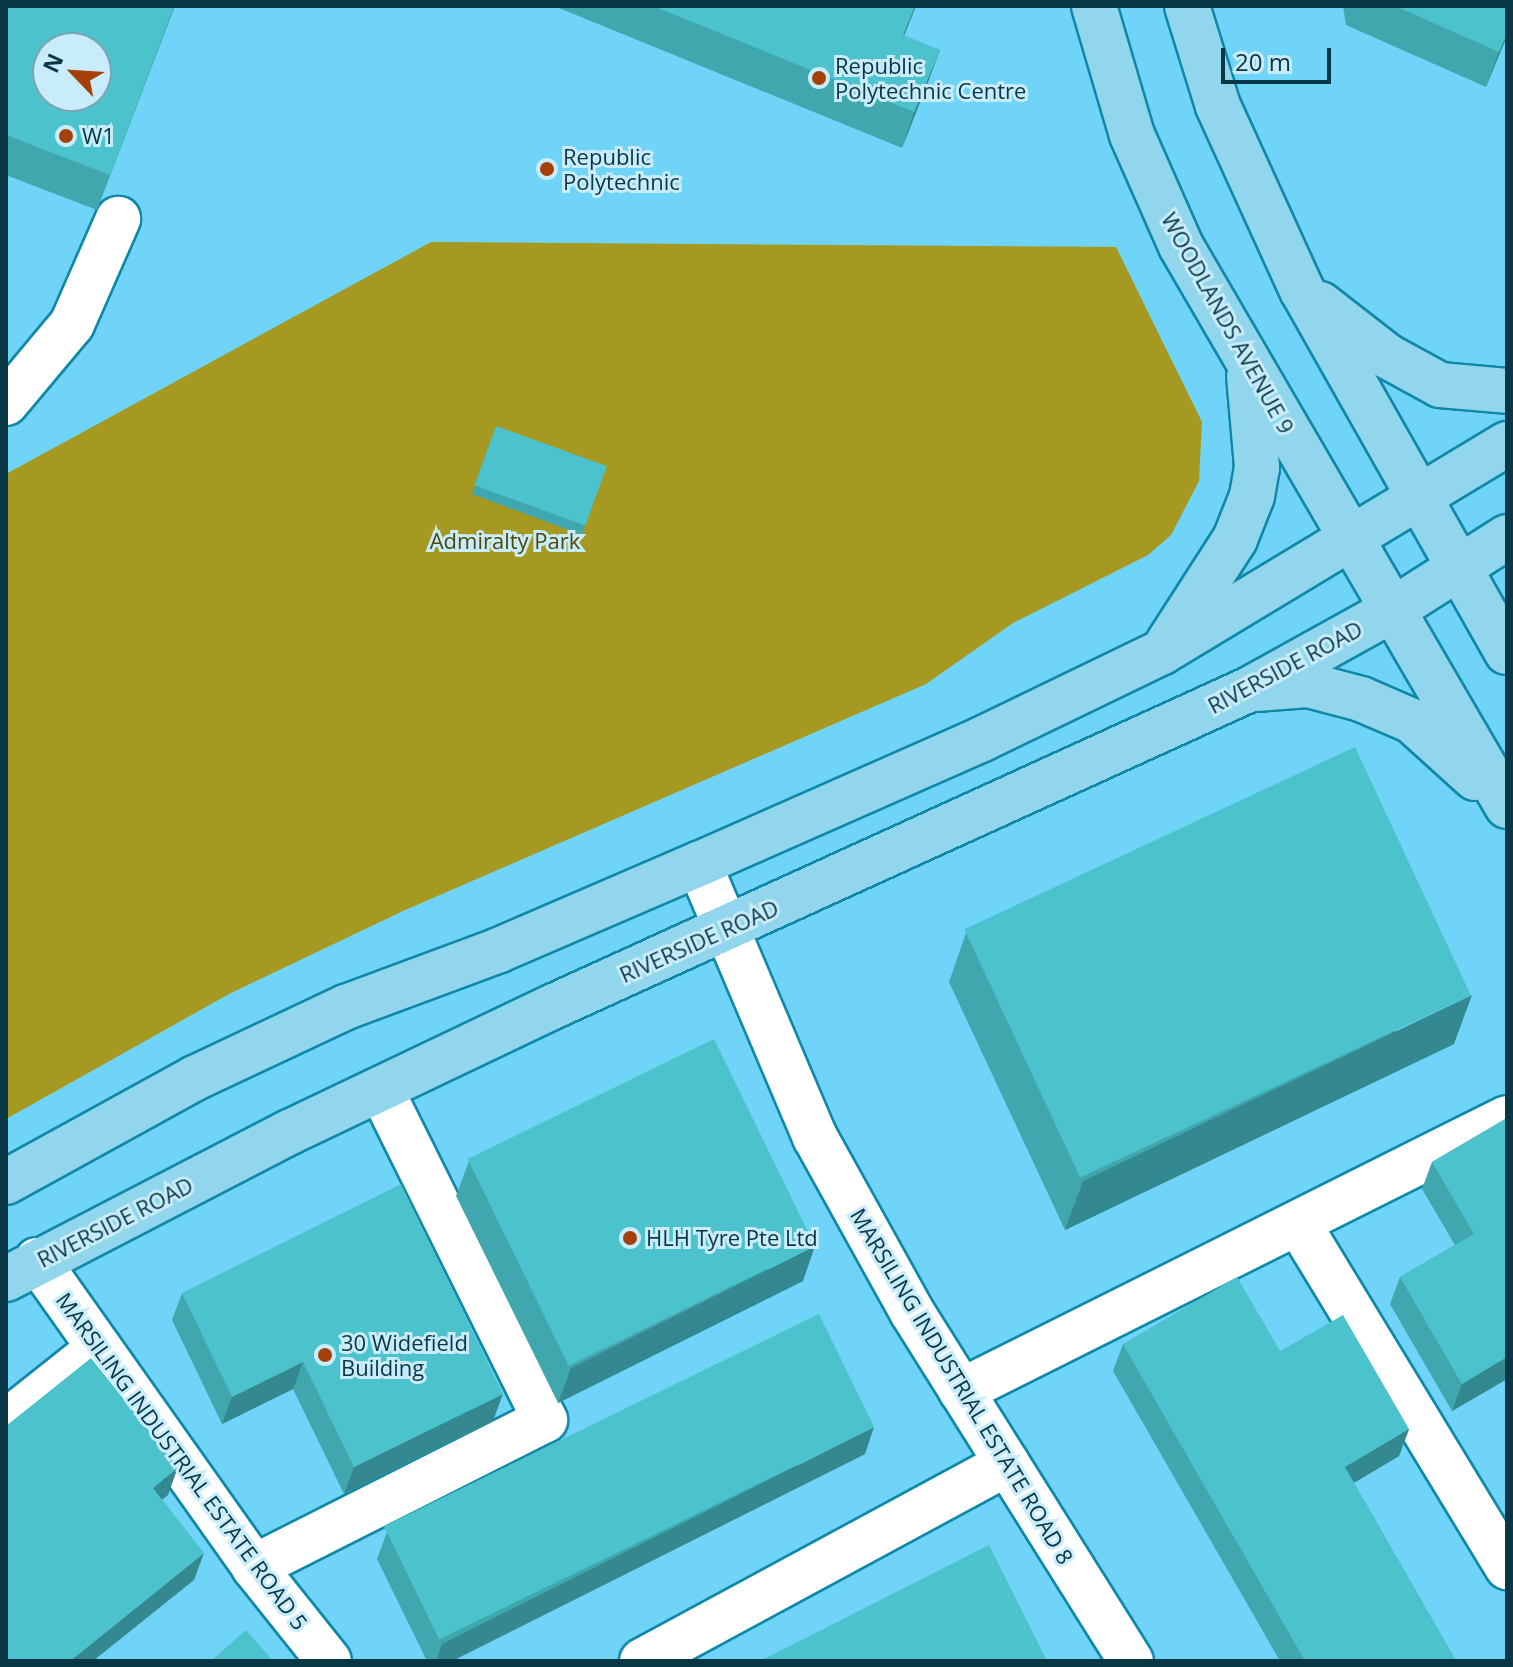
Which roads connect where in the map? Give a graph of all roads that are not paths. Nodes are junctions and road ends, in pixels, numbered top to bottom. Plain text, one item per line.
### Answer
1 (1094, 6) edge
2 (1187, 6) edge
3 (118, 219) dead end
4 (1302, 290) junction
5 (1248, 366) junction
6 (1507, 391) edge
7 (6, 403) edge
8 (1507, 444) edge
9 (1420, 499) junction
10 (1507, 537) edge
11 (1353, 541) junction
12 (1459, 569) junction
13 (1394, 609) junction
14 (1162, 652) junction
15 (1507, 652) edge
16 (1248, 690) junction
17 (1507, 806) edge
18 (699, 864) junction
19 (725, 930) junction
20 (381, 1090) junction
21 (1507, 1118) edge
22 (6, 1182) edge
23 (1298, 1223) junction
24 (22, 1270) edge
25 (99, 1348) junction
26 (961, 1391) junction
27 (6, 1422) edge
28 (1007, 1464) junction
29 (254, 1567) junction
30 (1507, 1567) edge
31 (329, 1661) edge
32 (642, 1661) edge
33 (1131, 1661) edge

1 - 5 main road, WOODLANDS AVENUE 9
2 - 4 main road
3 - 7 lane
4 - 6 main road
4 - 9 main road
5 - 11 main road, WOODLANDS AVENUE 9
5 - 14 main road
8 - 9 main road
9 - 11 main road
9 - 12 main road
10 - 12 main road, RIVERSIDE ROAD
11 - 13 main road, WOODLANDS AVENUE 9
11 - 14 main road
12 - 13 main road, RIVERSIDE ROAD
12 - 15 main road
13 - 16 main road, RIVERSIDE ROAD
13 - 17 main road, WOODLANDS AVENUE 9
14 - 18 main road
16 - 17 main road
16 - 19 main road, RIVERSIDE ROAD
18 - 19 lane, MARSILING INDUSTRIAL ESTATE ROAD 8
18 - 22 main road
19 - 20 main road, RIVERSIDE ROAD
19 - 26 lane, MARSILING INDUSTRIAL ESTATE ROAD 8
20 - 24 main road, RIVERSIDE ROAD
20 - 29 lane
21 - 23 lane
23 - 26 lane
23 - 30 lane
24 - 25 lane, MARSILING INDUSTRIAL ESTATE ROAD 5
25 - 27 lane
25 - 29 lane, MARSILING INDUSTRIAL ESTATE ROAD 5
26 - 28 lane, MARSILING INDUSTRIAL ESTATE ROAD 8
28 - 32 lane
28 - 33 lane, MARSILING INDUSTRIAL ESTATE ROAD 8
29 - 31 lane, MARSILING INDUSTRIAL ESTATE ROAD 5

